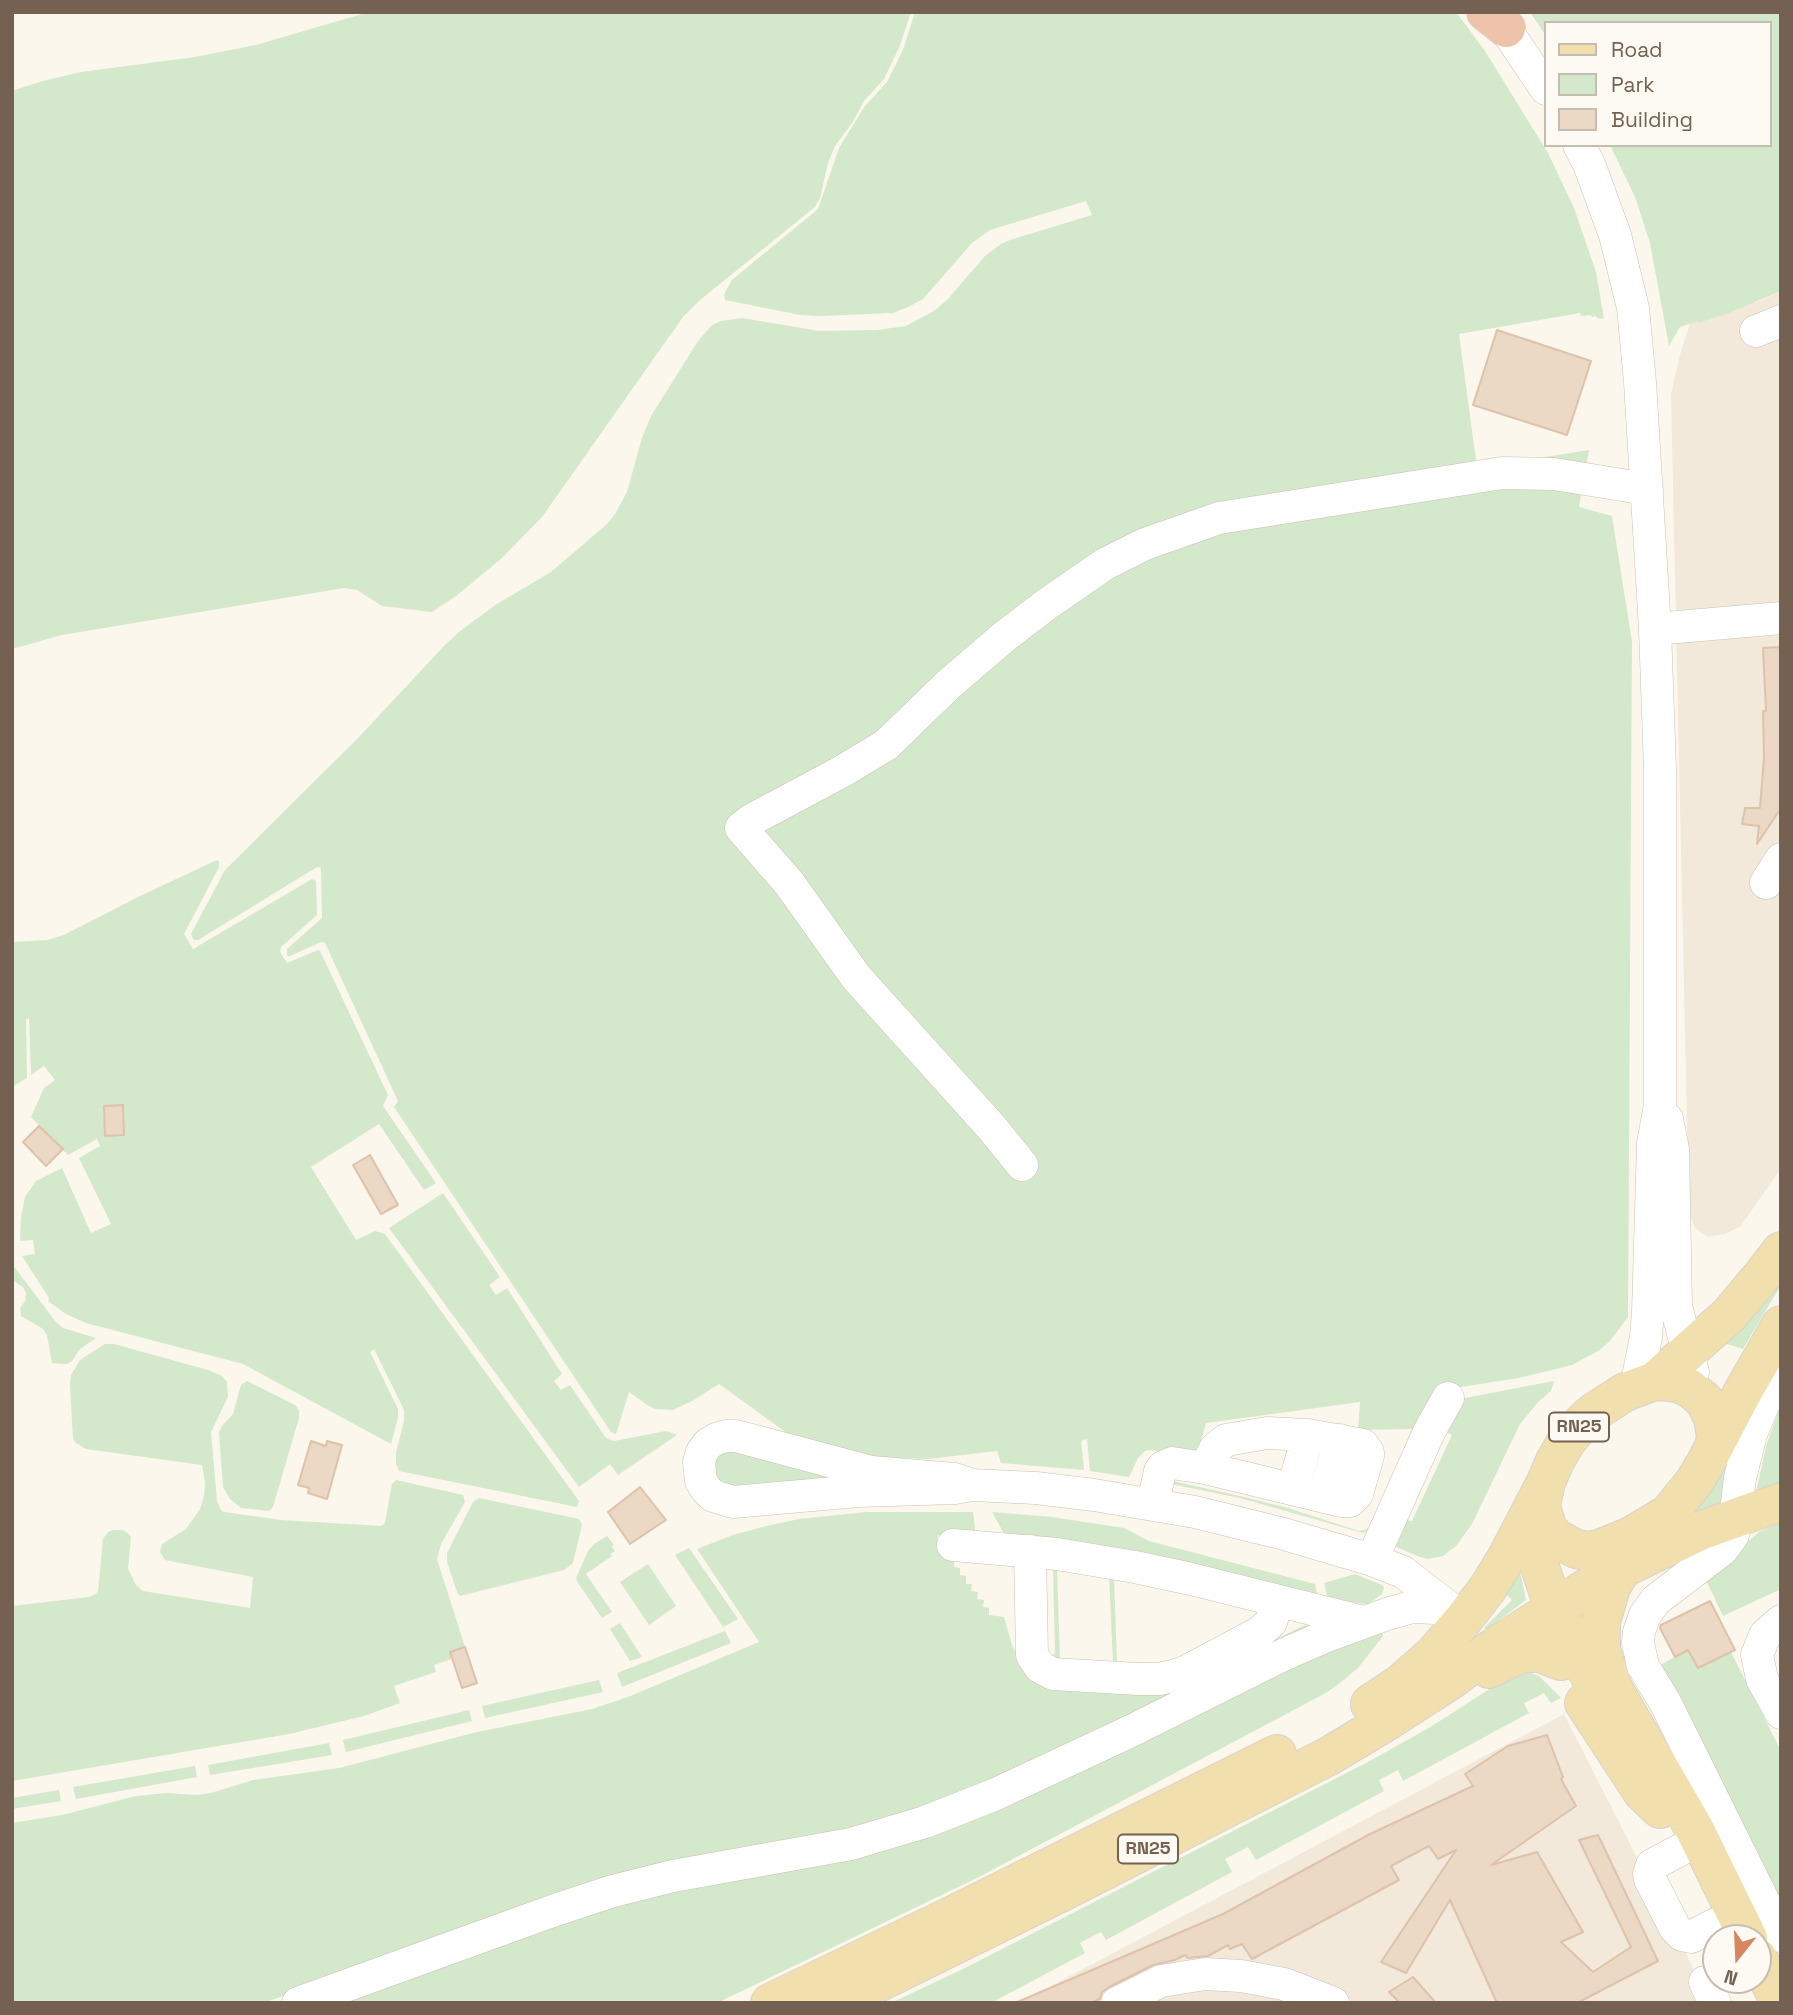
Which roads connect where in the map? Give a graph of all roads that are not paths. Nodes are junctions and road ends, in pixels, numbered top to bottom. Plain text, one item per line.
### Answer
1 (1496, 17) edge
2 (1545, 88) edge
3 (1580, 147) edge
4 (1647, 489) junction
5 (1781, 618) edge
6 (1655, 629) junction
7 (1660, 1105) junction
8 (1021, 1165) dead end
9 (1781, 1251) edge
10 (1781, 1325) edge
11 (1771, 1378) edge
12 (1675, 1380) junction
13 (1448, 1398) dead end
14 (1308, 1434) junction
15 (1714, 1446) junction
16 (1205, 1468) junction
17 (972, 1485) junction
18 (1293, 1489) junction
19 (1538, 1502) junction
20 (1781, 1502) edge
21 (1153, 1504) junction
22 (1737, 1516) junction
23 (1645, 1542) junction
24 (953, 1545) dead end
25 (1030, 1551) junction
26 (1371, 1560) junction
27 (1278, 1601) junction
28 (1545, 1606) junction
29 (1464, 1619) junction
30 (1364, 1622) junction
31 (1781, 1622) edge
32 (1561, 1661) junction
33 (1451, 1680) junction
34 (1613, 1684) junction
35 (1781, 1713) edge
36 (1688, 1840) junction
37 (1725, 1924) edge
38 (1781, 1936) edge
39 (1772, 1987) edge
40 (298, 2003) edge
41 (770, 2003) edge
42 (837, 2003) edge
43 (1117, 2003) edge
44 (1333, 2003) edge
45 (1780, 2003) edge

1 - 2 street
3 - 4 street
4 - 6 street
4 - 8 street
5 - 6 street
6 - 7 street
7 - 12 street
7 - 12 street
9 - 12 main road, RN25
10 - 11 main road, RN25
11 - 12 main road
11 - 15 main road, RN25
11 - 22 street
12 - 15 main road
12 - 19 main road, RN25
13 - 26 street
14 - 16 street
14 - 18 street
14 - 18 street
15 - 23 main road, RN25
16 - 18 street
16 - 21 street
17 - 17 street
17 - 21 street
19 - 23 main road, RN25
19 - 28 main road, RN25
19 - 29 main road, RN25
20 - 22 main road
21 - 26 street
22 - 23 main road
22 - 34 street
23 - 28 main road, RN25
23 - 34 main road
24 - 25 street
25 - 27 street
25 - 27 street
26 - 29 street
27 - 30 street
28 - 32 main road
28 - 33 main road, RN25
28 - 34 main road
29 - 30 street
29 - 41 main road, RN25
30 - 40 street
31 - 35 street
32 - 33 main road
32 - 34 main road
33 - 42 main road, RN25
34 - 36 main road
34 - 36 main road
34 - 38 street
36 - 37 main road
39 - 45 main road
43 - 44 street

